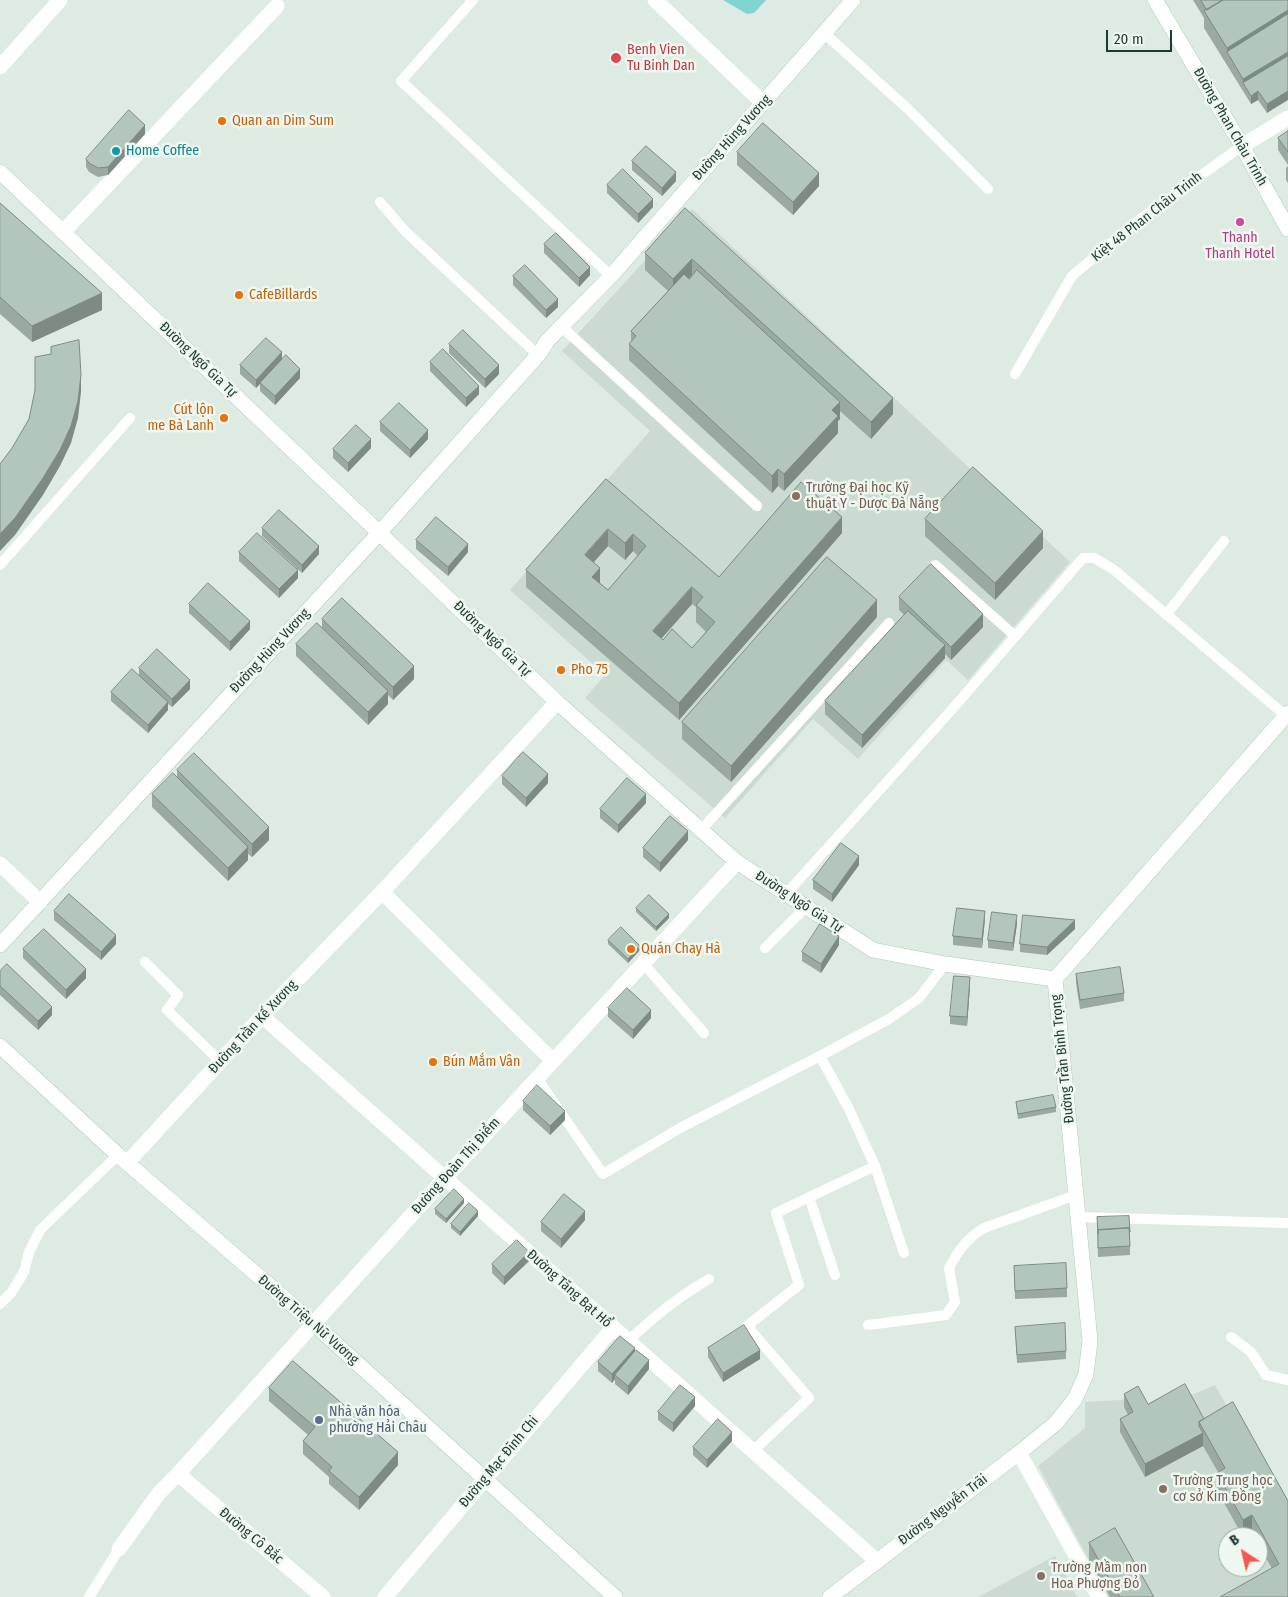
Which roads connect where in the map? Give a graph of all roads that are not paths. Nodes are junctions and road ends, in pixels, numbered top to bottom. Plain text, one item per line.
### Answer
1 (60, 0) edge
2 (473, 0) edge
3 (655, 0) edge
4 (853, 0) edge
5 (1155, 0) edge
6 (277, 6) dead end
7 (824, 33) junction
8 (0, 67) edge
9 (763, 103) junction
10 (1288, 118) edge
11 (1242, 146) junction
12 (0, 172) edge
13 (988, 189) dead end
14 (380, 202) dead end
15 (1288, 229) edge
16 (63, 232) junction
17 (611, 276) junction
18 (561, 326) junction
19 (538, 355) junction
20 (1015, 374) dead end
21 (130, 418) dead end
22 (756, 506) dead end
23 (380, 532) junction
24 (1224, 541) dead end
25 (0, 565) edge
26 (935, 565) edge
27 (1166, 615) junction
28 (889, 623) dead end
29 (1015, 636) junction
30 (557, 702) junction
31 (1287, 714) edge
32 (701, 830) junction
33 (737, 862) junction
34 (0, 864) edge
35 (382, 892) junction
36 (787, 892) junction
37 (40, 902) junction
38 (806, 907) junction
39 (0, 945) edge
40 (765, 948) dead end
41 (145, 962) dead end
42 (643, 963) junction
43 (945, 964) junction
44 (1055, 979) junction
45 (262, 1016) junction
46 (704, 1033) dead end
47 (0, 1046) edge
48 (820, 1056) junction
49 (220, 1061) junction
50 (553, 1061) junction
51 (537, 1078) junction
52 (122, 1159) junction
53 (875, 1166) junction
54 (444, 1178) junction
55 (1076, 1195) junction
56 (809, 1197) junction
57 (1078, 1217) junction
58 (1288, 1223) edge
59 (904, 1253) dead end
60 (835, 1275) dead end
61 (709, 1279) dead end
62 (0, 1304) edge
63 (314, 1324) junction
64 (868, 1325) dead end
65 (613, 1328) junction
66 (1231, 1337) dead end
67 (628, 1341) junction
68 (1288, 1380) edge
69 (1056, 1423) joint
70 (753, 1451) junction
71 (1019, 1453) junction
72 (178, 1474) junction
73 (484, 1478) junction
74 (119, 1549) joint
75 (877, 1561) junction
76 (89, 1597) edge
77 (324, 1597) edge
78 (385, 1597) edge
79 (615, 1597) edge
80 (830, 1597) edge
81 (1098, 1597) edge

1 - 8 street
2 - 17 lane
3 - 9 street
4 - 7 street, Đường Hùng Vương
5 - 11 street, Đường Phan Châu Trinh
6 - 16 street
7 - 9 street, Đường Hùng Vương
7 - 13 lane
9 - 17 street, Đường Hùng Vương
10 - 11 street
11 - 15 street, Đường Phan Châu Trinh
11 - 20 lane, Kiệt 48 Phan Châu Trinh
12 - 16 street, Đường Ngô Gia Tự
14 - 19 lane
16 - 23 street, Đường Ngô Gia Tự
17 - 18 street, Đường Hùng Vương
18 - 19 street, Đường Hùng Vương
18 - 22 lane
19 - 23 street, Đường Hùng Vương
21 - 25 lane
23 - 30 street, Đường Ngô Gia Tự
23 - 37 street, Đường Hùng Vương
24 - 27 lane
26 - 29 lane
27 - 29 lane
27 - 31 lane
28 - 32 lane
29 - 36 lane
30 - 32 street, Đường Ngô Gia Tự
30 - 35 street, Đường Trần Kế Xương
31 - 44 street, Đường Trần Bình Trọng
32 - 33 street, Đường Ngô Gia Tự
33 - 36 street, Đường Ngô Gia Tự
33 - 42 street, Đường Đoàn Thị Điểm
34 - 37 street
35 - 45 street, Đường Trần Kế Xương
35 - 50 street
36 - 38 street, Đường Ngô Gia Tự
37 - 39 street, Đường Hùng Vương
38 - 40 lane
38 - 43 street, Đường Ngô Gia Tự
41 - 49 lane
42 - 46 lane
42 - 50 street, Đường Đoàn Thị Điểm
43 - 44 street, Đường Ngô Gia Tự
43 - 48 lane
44 - 55 street, Đường Trần Bình Trọng
45 - 49 street, Đường Trần Kế Xương
45 - 54 street, Đường Tăng Bạt Hổ
47 - 52 street, Đường Triệu Nữ Vương
48 - 51 lane
48 - 53 lane
49 - 52 street, Đường Trần Kế Xương
50 - 51 street, Đường Đoàn Thị Điểm
51 - 54 street, Đường Đoàn Thị Điểm
52 - 62 lane
52 - 63 street, Đường Triệu Nữ Vương
53 - 56 lane
53 - 59 lane
54 - 63 street, Đường Đoàn Thị Điểm
54 - 65 street, Đường Tăng Bạt Hổ
55 - 57 street, Đường Trần Bình Trọng
55 - 64 lane
56 - 60 lane
56 - 70 lane
57 - 58 lane
57 - 69 street, Đường Trần Bình Trọng
61 - 67 lane
63 - 72 street, Đường Đoàn Thị Điểm
63 - 73 street, Đường Triệu Nữ Vương
65 - 67 street, Đường Tăng Bạt Hổ
65 - 73 street, Đường Mạc Đĩnh Chi
66 - 68 lane
67 - 70 street, Đường Tăng Bạt Hổ
69 - 71 street, Đường Nguyễn Trãi
70 - 75 street, Đường Tăng Bạt Hổ
71 - 75 street, Đường Nguyễn Trãi
71 - 81 street
72 - 74 street, Đường Đoàn Thị Điểm
72 - 77 street, Đường Cô Bắc
73 - 78 street, Đường Mạc Đĩnh Chi
73 - 79 street, Đường Triệu Nữ Vương
74 - 76 lane
75 - 80 street, Đường Nguyễn Trãi

